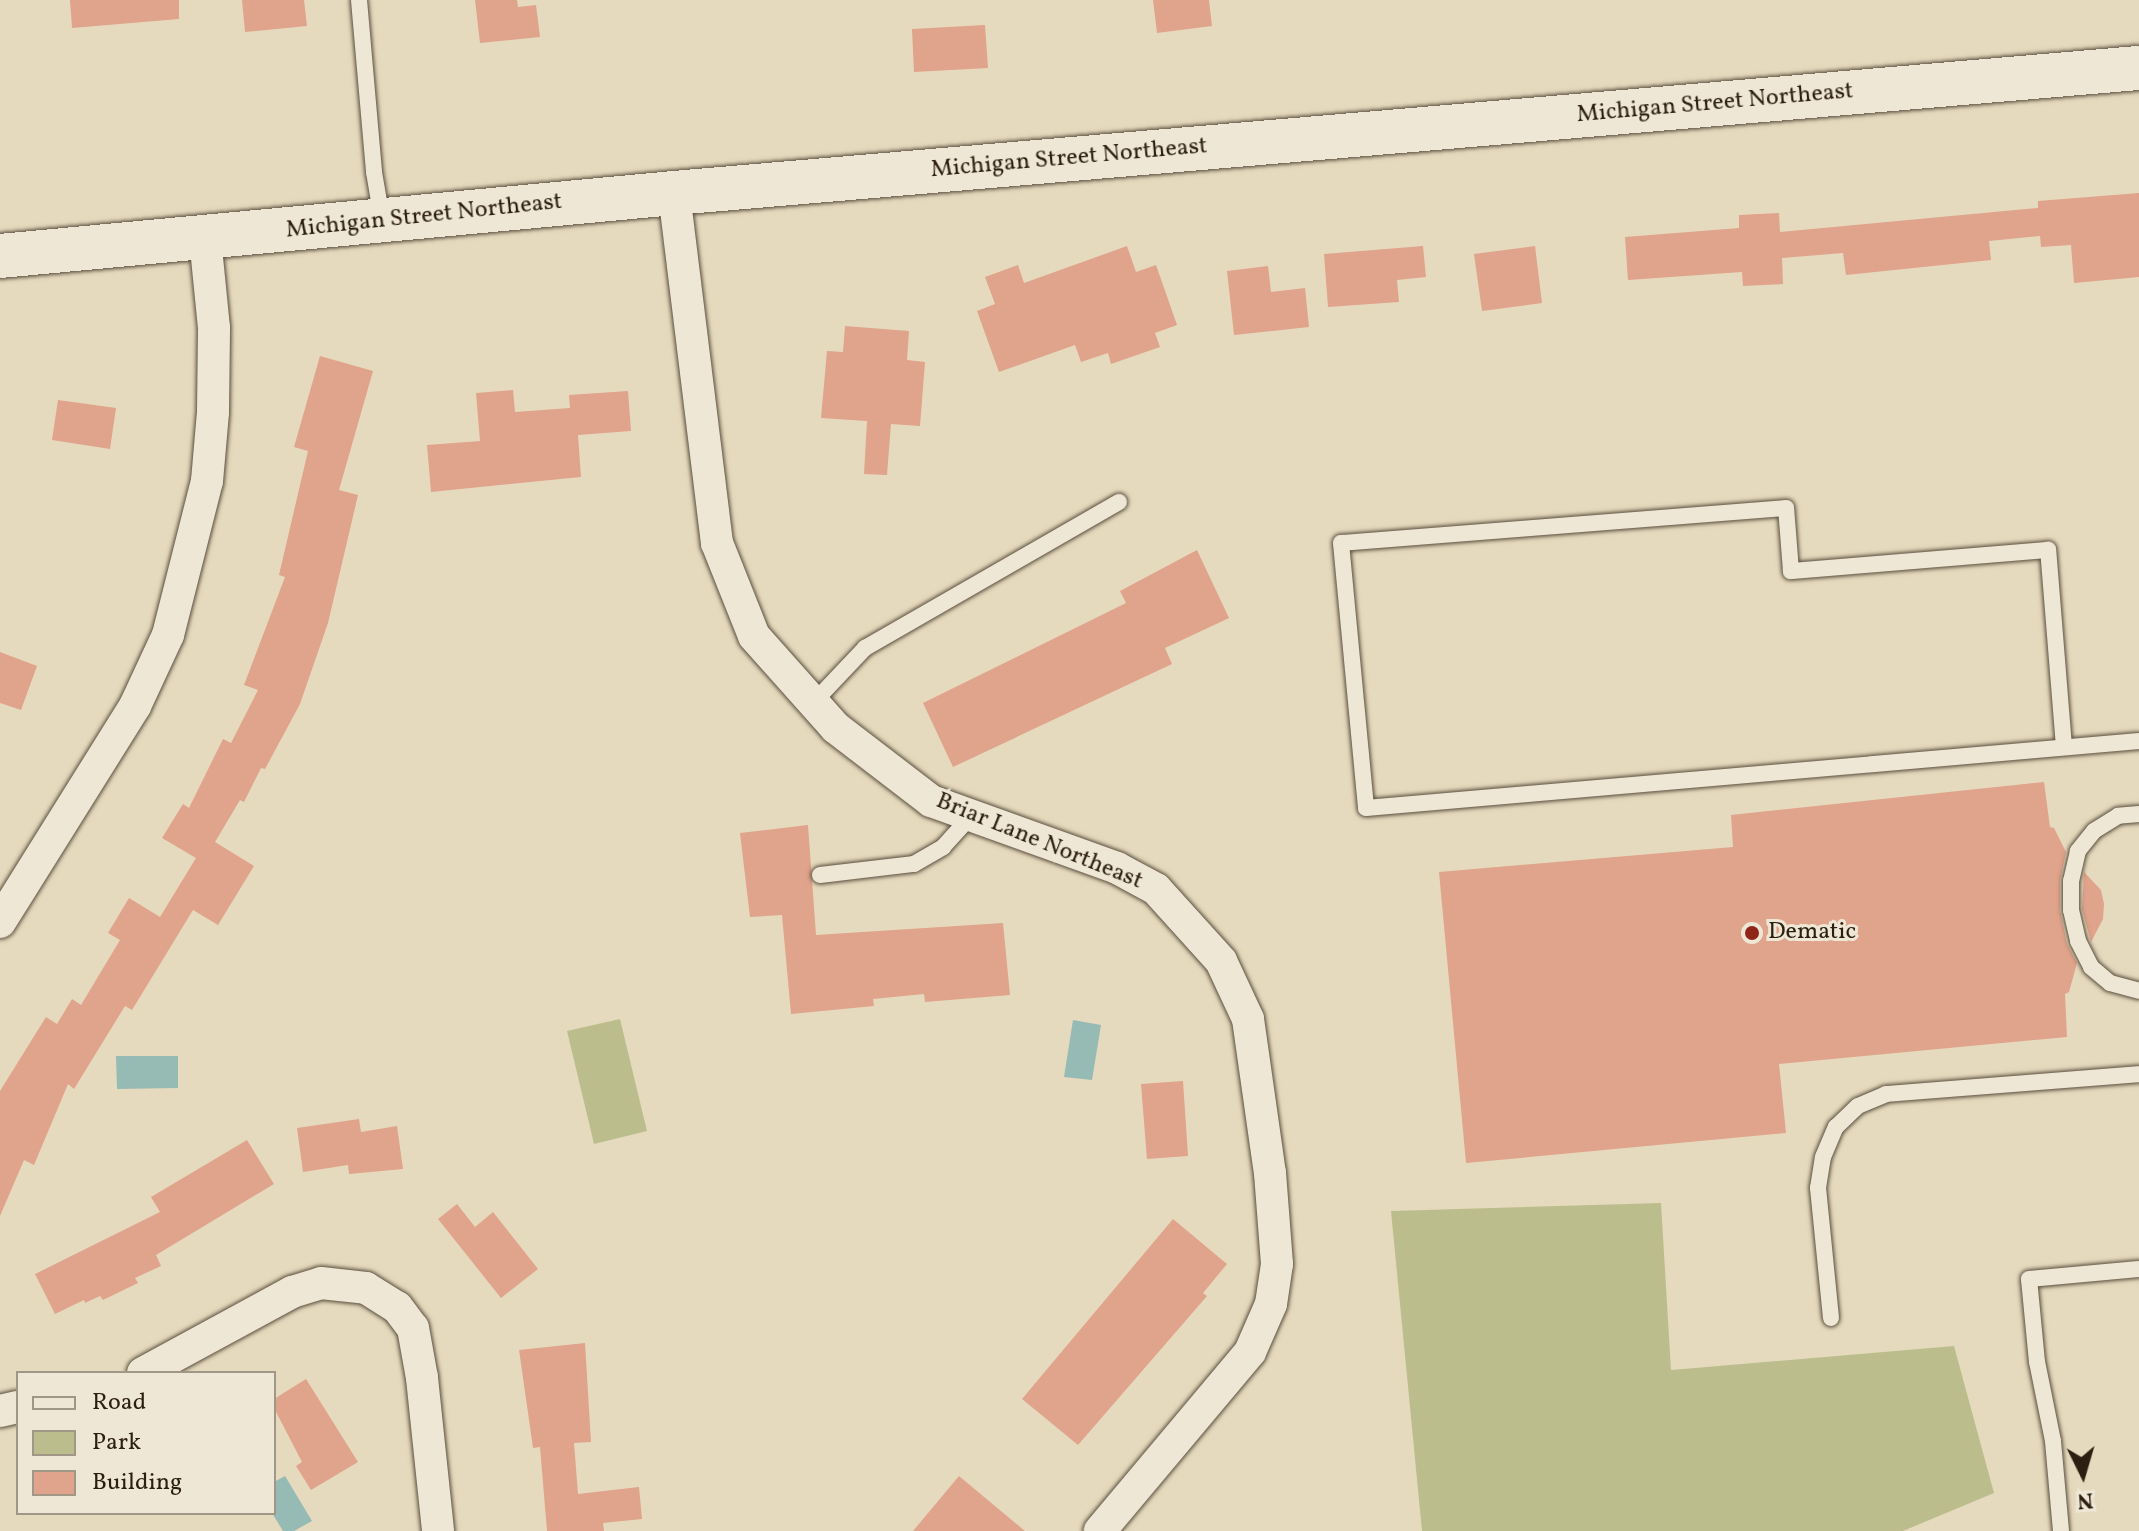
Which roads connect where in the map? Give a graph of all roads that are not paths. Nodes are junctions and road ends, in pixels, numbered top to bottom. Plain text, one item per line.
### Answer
1 (359, 0) edge
2 (2139, 68) edge
3 (674, 193) junction
4 (382, 221) junction
5 (205, 238) junction
6 (0, 256) edge
7 (1119, 502) dead end
8 (813, 703) junction
9 (2139, 741) edge
10 (2064, 747) junction
11 (971, 816) junction
12 (2139, 820) edge
13 (820, 875) dead end
14 (0, 922) edge
15 (2139, 991) edge
16 (2139, 1074) edge
17 (2139, 1269) edge
18 (1831, 1318) dead end
19 (147, 1371) edge
20 (438, 1531) edge
21 (1100, 1531) edge
22 (2061, 1531) edge

1 - 4 lane
2 - 3 main road, Michigan Street Northeast
3 - 4 main road, Michigan Street Northeast
3 - 8 street, Briar Lane Northeast
4 - 5 main road, Michigan Street Northeast
5 - 6 main road, Michigan Street Northeast
5 - 14 street
7 - 8 lane
8 - 11 street, Briar Lane Northeast
9 - 10 lane
10 - 10 lane
11 - 13 lane
11 - 21 street, Briar Lane Northeast
12 - 15 lane
16 - 18 lane
17 - 22 lane
19 - 20 street

